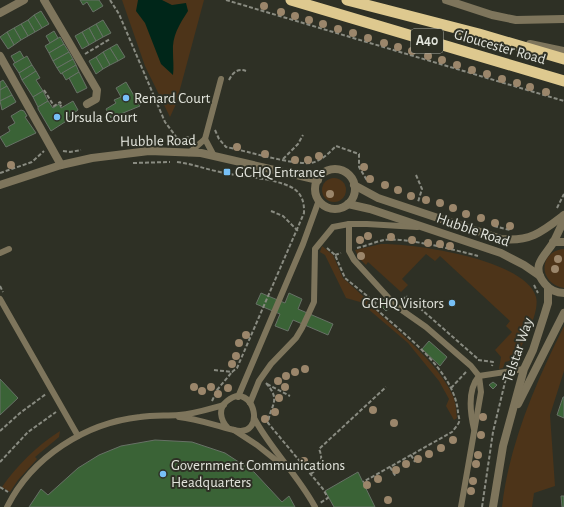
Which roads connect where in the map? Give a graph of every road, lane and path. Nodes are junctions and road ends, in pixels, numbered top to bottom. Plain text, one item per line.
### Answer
1 (24, 0) edge
2 (44, 0) edge
3 (110, 0) edge
4 (226, 0) edge
5 (291, 0) edge
6 (347, 0) edge
7 (446, 0) edge
8 (0, 13) edge
9 (564, 20) edge
10 (479, 34) junction
11 (110, 39) dead end
12 (564, 51) edge
13 (0, 56) edge
14 (78, 58) junction
15 (564, 59) edge
16 (246, 71) dead end
17 (221, 80) dead end
18 (564, 81) edge
19 (228, 82) dead end
20 (44, 90) dead end
21 (564, 101) edge
22 (87, 104) dead end
23 (60, 106) dead end
24 (216, 126) dead end
25 (303, 135) dead end
26 (205, 139) junction
27 (180, 142) dead end
28 (189, 153) junction
29 (214, 156) junction
30 (283, 159) junction
31 (61, 164) junction
32 (129, 164) dead end
33 (273, 169) junction
34 (416, 175) dead end
35 (269, 180) junction
36 (318, 180) junction
37 (370, 184) dead end
38 (0, 185) edge
39 (354, 185) junction
40 (564, 194) edge
41 (319, 200) junction
42 (413, 200) dead end
43 (418, 202) junction
44 (348, 204) junction
45 (424, 204) dead end
46 (556, 210) dead end
47 (271, 211) dead end
48 (564, 215) edge
49 (564, 220) edge
50 (349, 224) junction
51 (491, 226) dead end
52 (421, 227) junction
53 (517, 229) dead end
54 (297, 230) junction
55 (306, 236) junction
56 (554, 242) junction
57 (564, 242) edge
58 (320, 243) junction
59 (9, 249) dead end
60 (349, 251) junction
61 (0, 253) edge
62 (335, 255) junction
63 (480, 256) dead end
64 (540, 276) junction
65 (533, 284) dead end
66 (548, 288) junction
67 (564, 293) edge
68 (406, 296) dead end
69 (0, 299) edge
70 (539, 299) dead end
71 (564, 313) edge
72 (522, 351) dead end
73 (478, 359) dead end
74 (524, 369) junction
75 (214, 370) dead end
76 (234, 372) junction
77 (506, 372) junction
78 (247, 375) junction
79 (479, 376) junction
80 (259, 381) junction
81 (266, 384) junction
82 (386, 387) dead end
83 (52, 391) junction
84 (290, 396) dead end
85 (238, 397) junction
86 (250, 403) junction
87 (224, 405) junction
88 (63, 408) junction
89 (210, 409) junction
90 (166, 416) junction
91 (254, 418) junction
92 (510, 421) junction
93 (231, 429) junction
94 (0, 431) edge
95 (78, 436) junction
96 (411, 455) junction
97 (0, 462) edge
98 (415, 462) dead end
99 (390, 467) junction
100 (292, 474) junction
101 (311, 474) junction
102 (396, 477) dead end
103 (363, 482) dead end
104 (315, 506) edge
105 (7, 507) edge
106 (461, 507) edge
107 (482, 507) edge
108 (493, 507) edge

1 - 8 street
2 - 14 street
3 - 27 path
4 - 21 path
5 - 18 highway, Gloucester Road / A40
6 - 10 highway, Gloucester Road / A40
7 - 9 street
10 - 12 street
10 - 15 highway, Gloucester Road / A40
11 - 14 path
13 - 31 street
14 - 22 street
16 - 19 path
17 - 26 lane
20 - 23 path
24 - 30 path
25 - 30 path
26 - 28 lane
26 - 29 lane
28 - 29 street, Hubble Road
28 - 31 street, Hubble Road
29 - 33 street, Hubble Road
30 - 33 path
30 - 37 path
31 - 38 street, Hubble Road
32 - 35 path
33 - 35 path
33 - 36 street, Hubble Road
34 - 43 path
35 - 54 path
36 - 39 street
36 - 41 street
39 - 44 street
39 - 48 street, Hubble Road
40 - 46 path
41 - 44 street
41 - 55 lane
42 - 43 path
43 - 45 path
44 - 52 street, Hubble Road
47 - 54 path
49 - 56 street
50 - 52 lane
50 - 58 lane
50 - 60 lane
51 - 53 path
52 - 64 street, Hubble Road
54 - 55 path
54 - 76 path
55 - 78 lane
56 - 57 street
56 - 64 street
58 - 62 path
58 - 80 lane
59 - 61 lane
60 - 62 path
60 - 63 path
60 - 79 lane
62 - 96 path
64 - 66 street
65 - 70 path
66 - 67 street
66 - 74 street, Telstar Way
68 - 73 path
69 - 83 lane
71 - 92 street, Telstar Way
72 - 77 path
74 - 77 lane
74 - 92 street, Telstar Way
75 - 76 path
76 - 78 path
76 - 89 path
77 - 79 lane
77 - 107 path
78 - 85 lane
79 - 106 lane
80 - 81 path
80 - 86 lane
81 - 84 path
81 - 101 path
82 - 101 path
83 - 88 lane
83 - 94 path
85 - 86 lane
85 - 87 lane
86 - 91 lane
87 - 89 lane
87 - 93 lane
88 - 95 lane
88 - 97 path
89 - 90 lane
90 - 93 lane
90 - 95 lane
91 - 93 lane
91 - 100 lane
92 - 108 street, Telstar Way
93 - 100 lane
95 - 105 lane
96 - 98 path
96 - 99 path
99 - 102 path
99 - 103 path
100 - 104 lane
101 - 104 path

